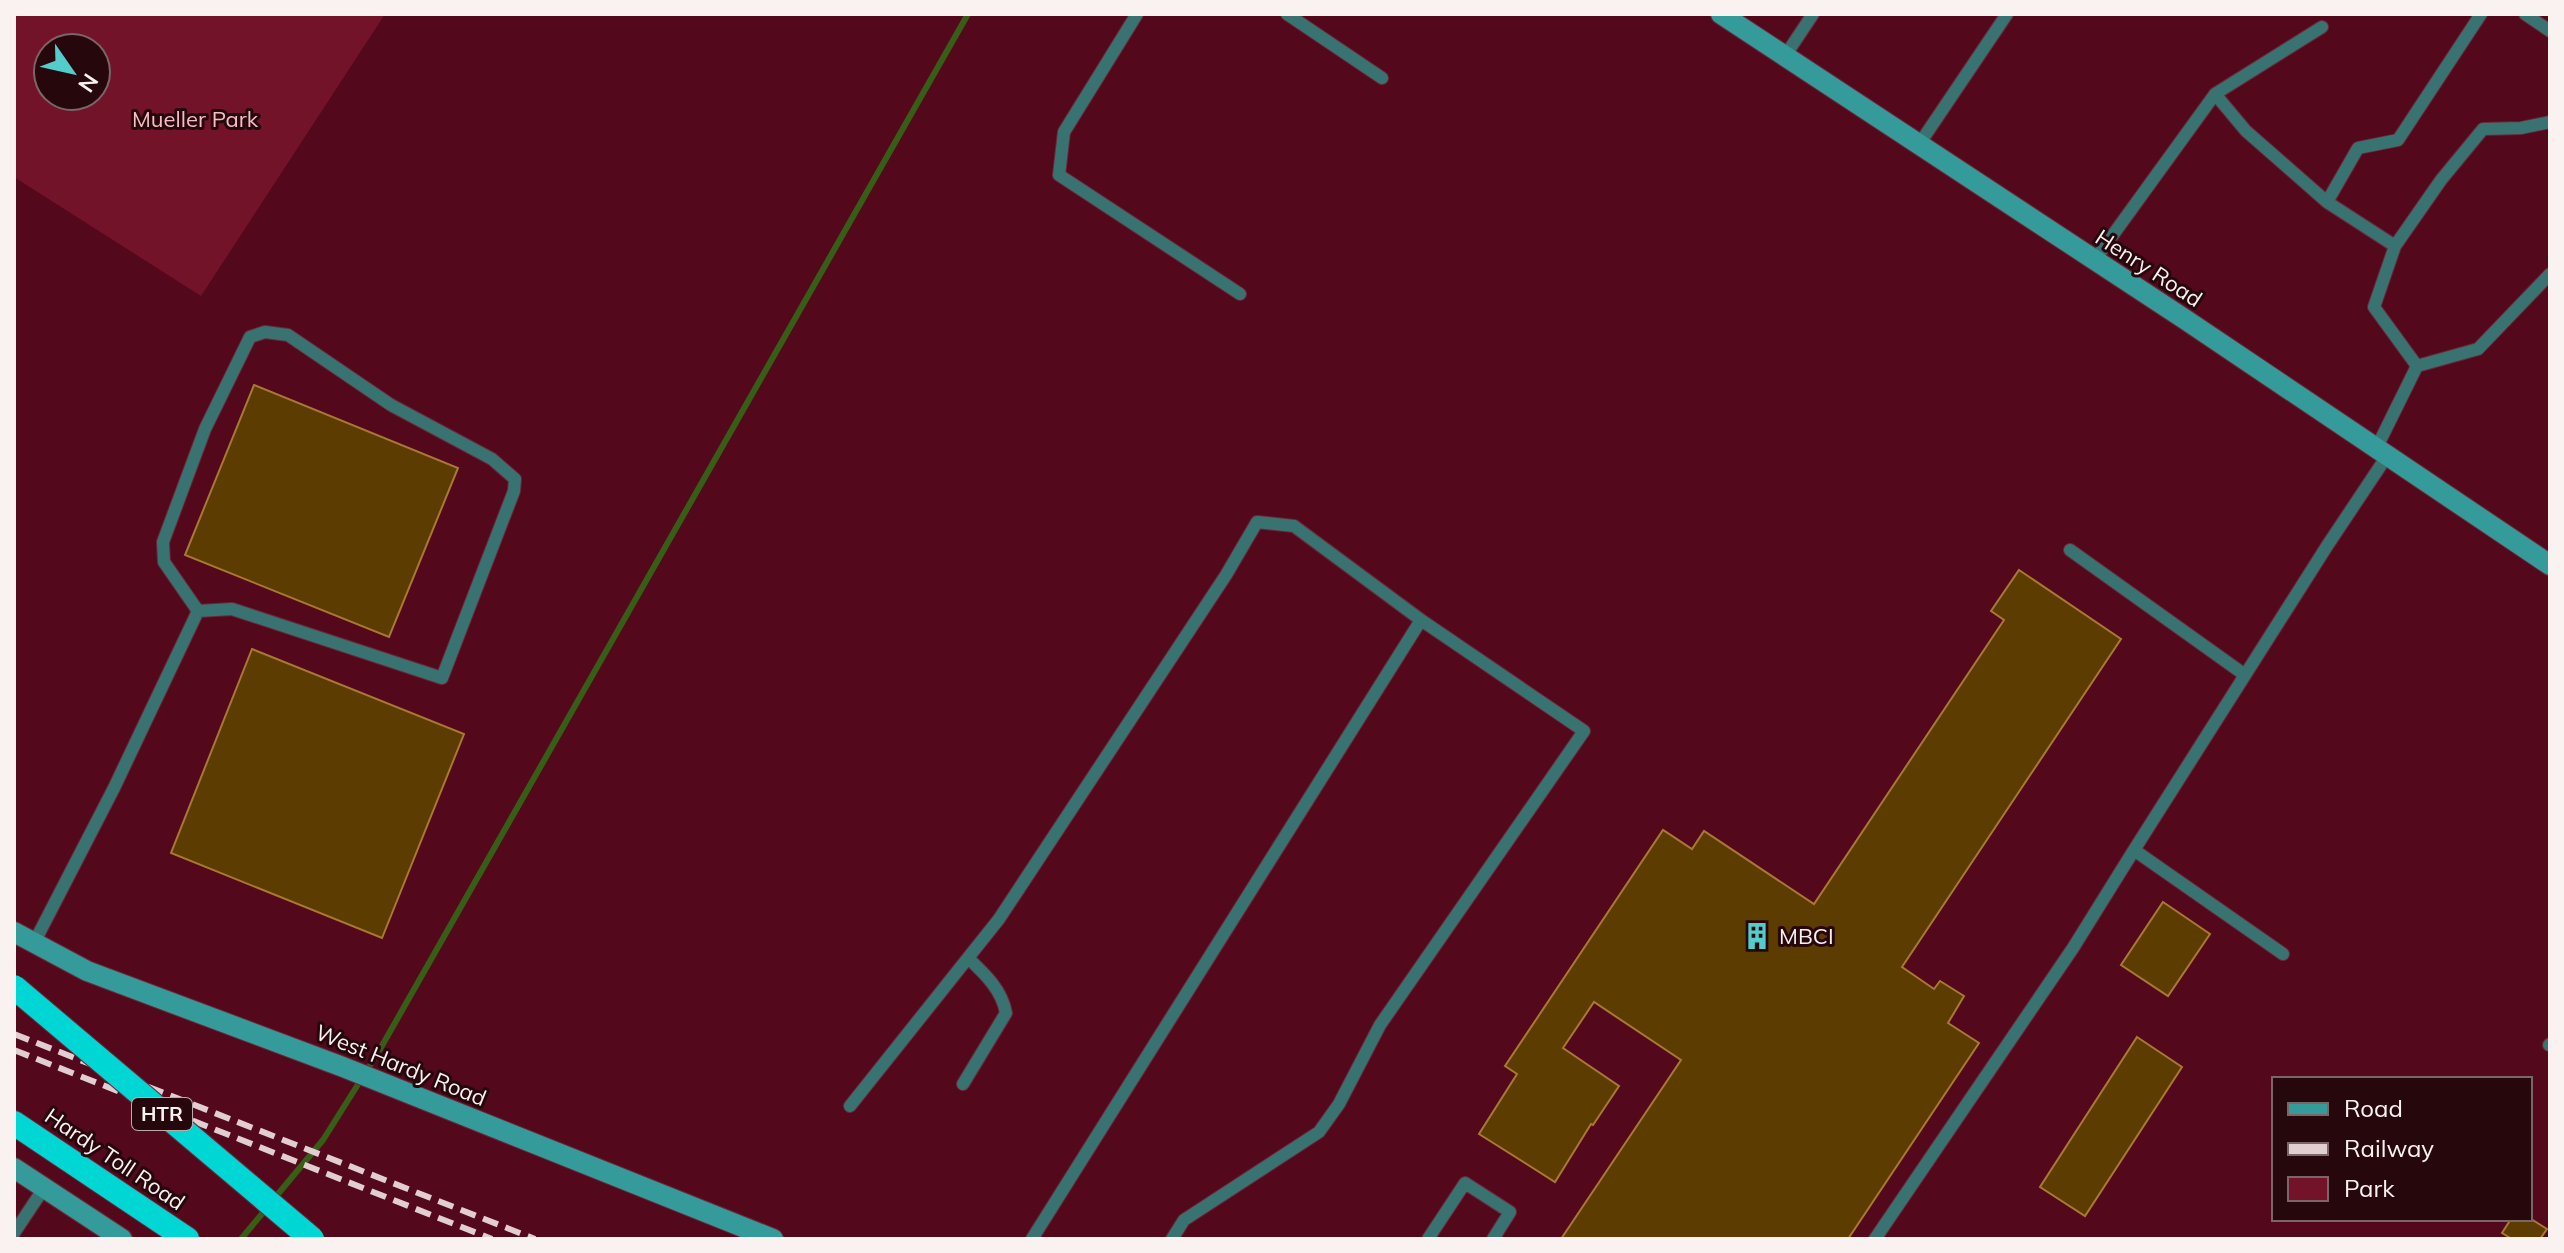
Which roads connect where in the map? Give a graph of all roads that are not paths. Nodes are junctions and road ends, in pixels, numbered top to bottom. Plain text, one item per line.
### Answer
1 (1137, 14) edge
2 (1287, 14) edge
3 (1721, 14) edge
4 (1813, 14) edge
5 (2007, 14) edge
6 (2481, 14) edge
7 (2525, 14) edge
8 (2322, 27) dead end
9 (2550, 31) edge
10 (1785, 56) junction
11 (1382, 78) dead end
12 (2215, 94) junction
13 (2550, 122) edge
14 (1918, 146) junction
15 (2327, 202) junction
16 (2395, 246) junction
17 (2094, 261) junction
18 (2550, 274) edge
19 (1240, 294) dead end
20 (2417, 366) junction
21 (2382, 452) junction
22 (2070, 550) dead end
23 (2550, 565) edge
24 (198, 611) junction
25 (1421, 620) junction
26 (2245, 675) junction
27 (2134, 850) junction
28 (14, 932) edge
29 (34, 943) junction
30 (2283, 954) dead end
31 (968, 958) junction
32 (14, 987) edge
33 (963, 1084) dead end
34 (850, 1106) dead end
35 (14, 1123) edge
36 (14, 1168) edge
37 (44, 1188) junction
38 (14, 1233) edge
39 (122, 1239) edge
40 (187, 1239) edge
41 (312, 1239) edge
42 (773, 1239) edge
43 (1032, 1239) edge
44 (1172, 1239) edge
45 (1428, 1239) edge
46 (1493, 1239) edge
47 (1875, 1239) edge

1 - 19 lane
2 - 11 lane
3 - 10 street, Henry Road
4 - 10 lane
5 - 14 lane
6 - 15 lane
7 - 9 lane
8 - 12 lane
10 - 14 street, Henry Road
12 - 15 lane
12 - 17 lane
13 - 16 lane
14 - 17 street, Henry Road
15 - 16 lane
16 - 20 lane
17 - 21 street, Henry Road
18 - 20 lane
20 - 21 lane
21 - 23 street, Henry Road
21 - 26 lane
22 - 26 lane
24 - 24 lane
24 - 29 lane
25 - 31 lane
25 - 43 lane
25 - 44 lane
26 - 27 lane
27 - 30 lane
27 - 47 lane
28 - 29 street, West Hardy Road
29 - 42 street, West Hardy Road
31 - 33 lane
31 - 34 lane
32 - 41 highway, HTR, bridge
35 - 40 highway, Hardy Toll Road
36 - 37 street
37 - 38 lane
37 - 39 street
45 - 46 lane

